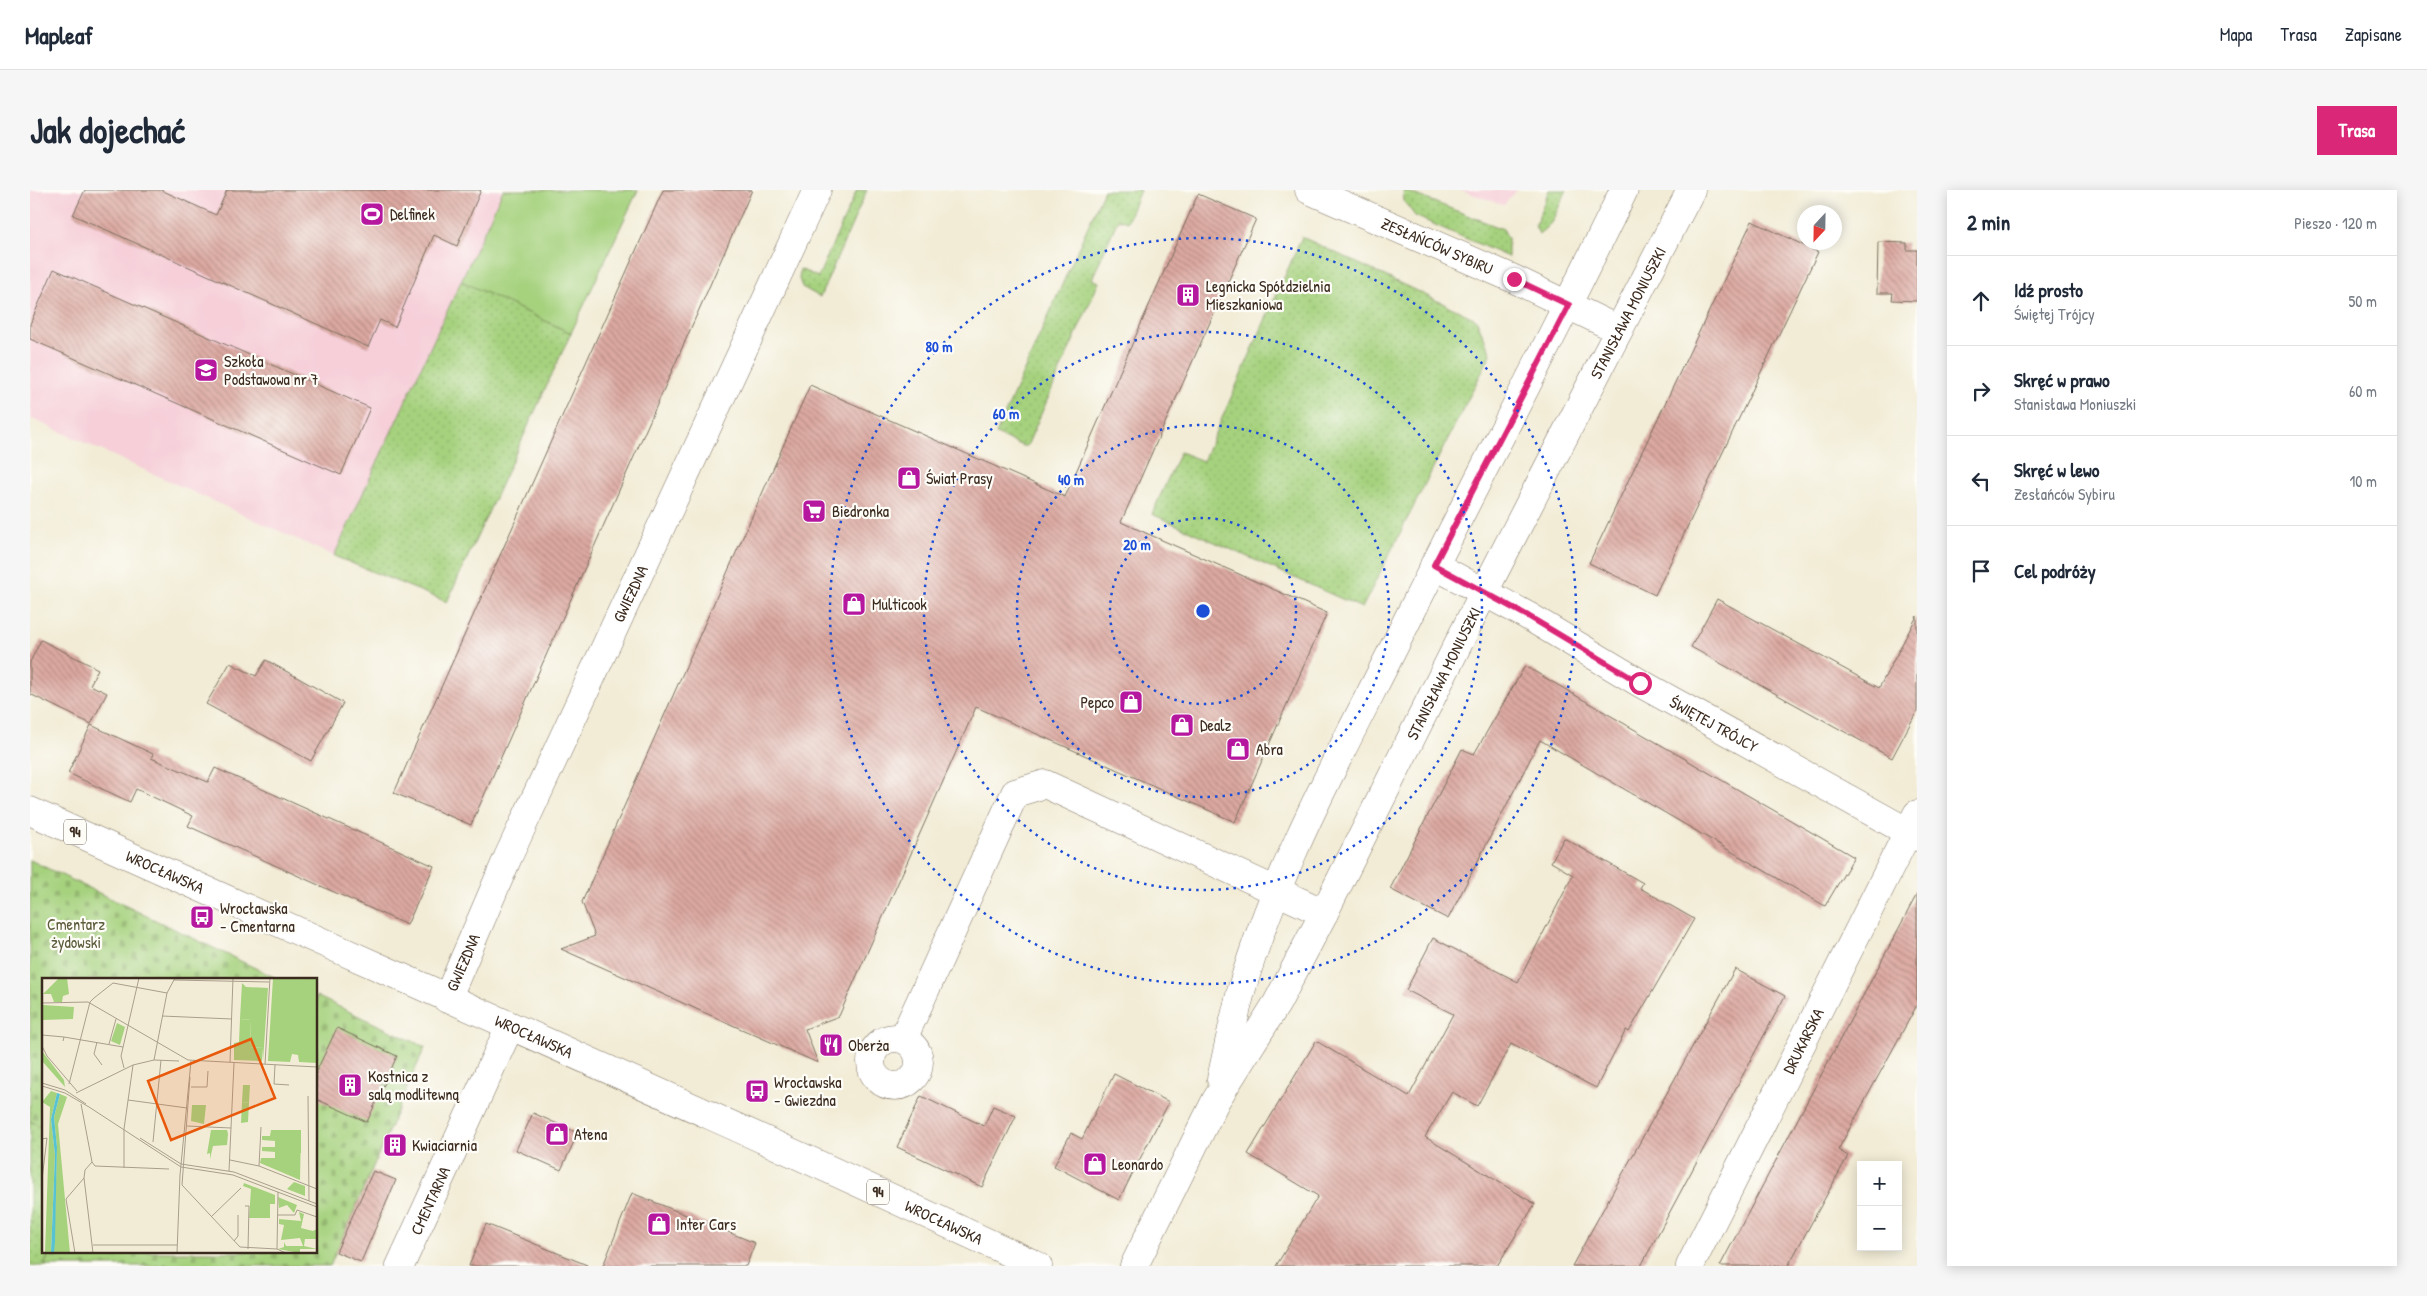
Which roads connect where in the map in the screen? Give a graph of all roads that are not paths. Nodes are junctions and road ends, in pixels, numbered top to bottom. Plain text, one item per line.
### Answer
1 (817, 190) edge
2 (1309, 190) edge
3 (1624, 190) edge
4 (1691, 190) edge
5 (1569, 305) junction
6 (1619, 330) junction
7 (1434, 565) junction
8 (1484, 592) junction
9 (30, 811) edge
10 (1914, 827) edge
11 (1277, 891) junction
12 (1324, 913) junction
13 (447, 999) junction
14 (510, 1026) junction
15 (903, 1040) dead end
16 (1216, 1100) junction
17 (400, 1266) edge
18 (1038, 1266) edge
19 (1134, 1266) edge
20 (1690, 1266) edge

1 - 13 street, GWIEZDNA
2 - 5 street, ZESŁAŃCÓW SYBIRU
3 - 5 street, STANISŁAWA MONIUSZKI
4 - 6 street, STANISŁAWA MONIUSZKI
5 - 6 street, ZESŁAŃCÓW SYBIRU
5 - 7 street, STANISŁAWA MONIUSZKI
6 - 8 street, STANISŁAWA MONIUSZKI
7 - 8 street, ŚWIĘTEJ TRÓJCY
7 - 11 street, STANISŁAWA MONIUSZKI
8 - 10 street, ŚWIĘTEJ TRÓJCY
8 - 12 street, STANISŁAWA MONIUSZKI
9 - 13 street, WROCŁAWSKA / 94
10 - 20 street, DRUKARSKA
11 - 12 street
11 - 15 street
11 - 16 street, STANISŁAWA MONIUSZKI
12 - 16 street, STANISŁAWA MONIUSZKI
13 - 14 street, WROCŁAWSKA / 94
14 - 17 street, CMENTARNA
14 - 18 street, WROCŁAWSKA / 94
16 - 19 street, STANISŁAWA MONIUSZKI

